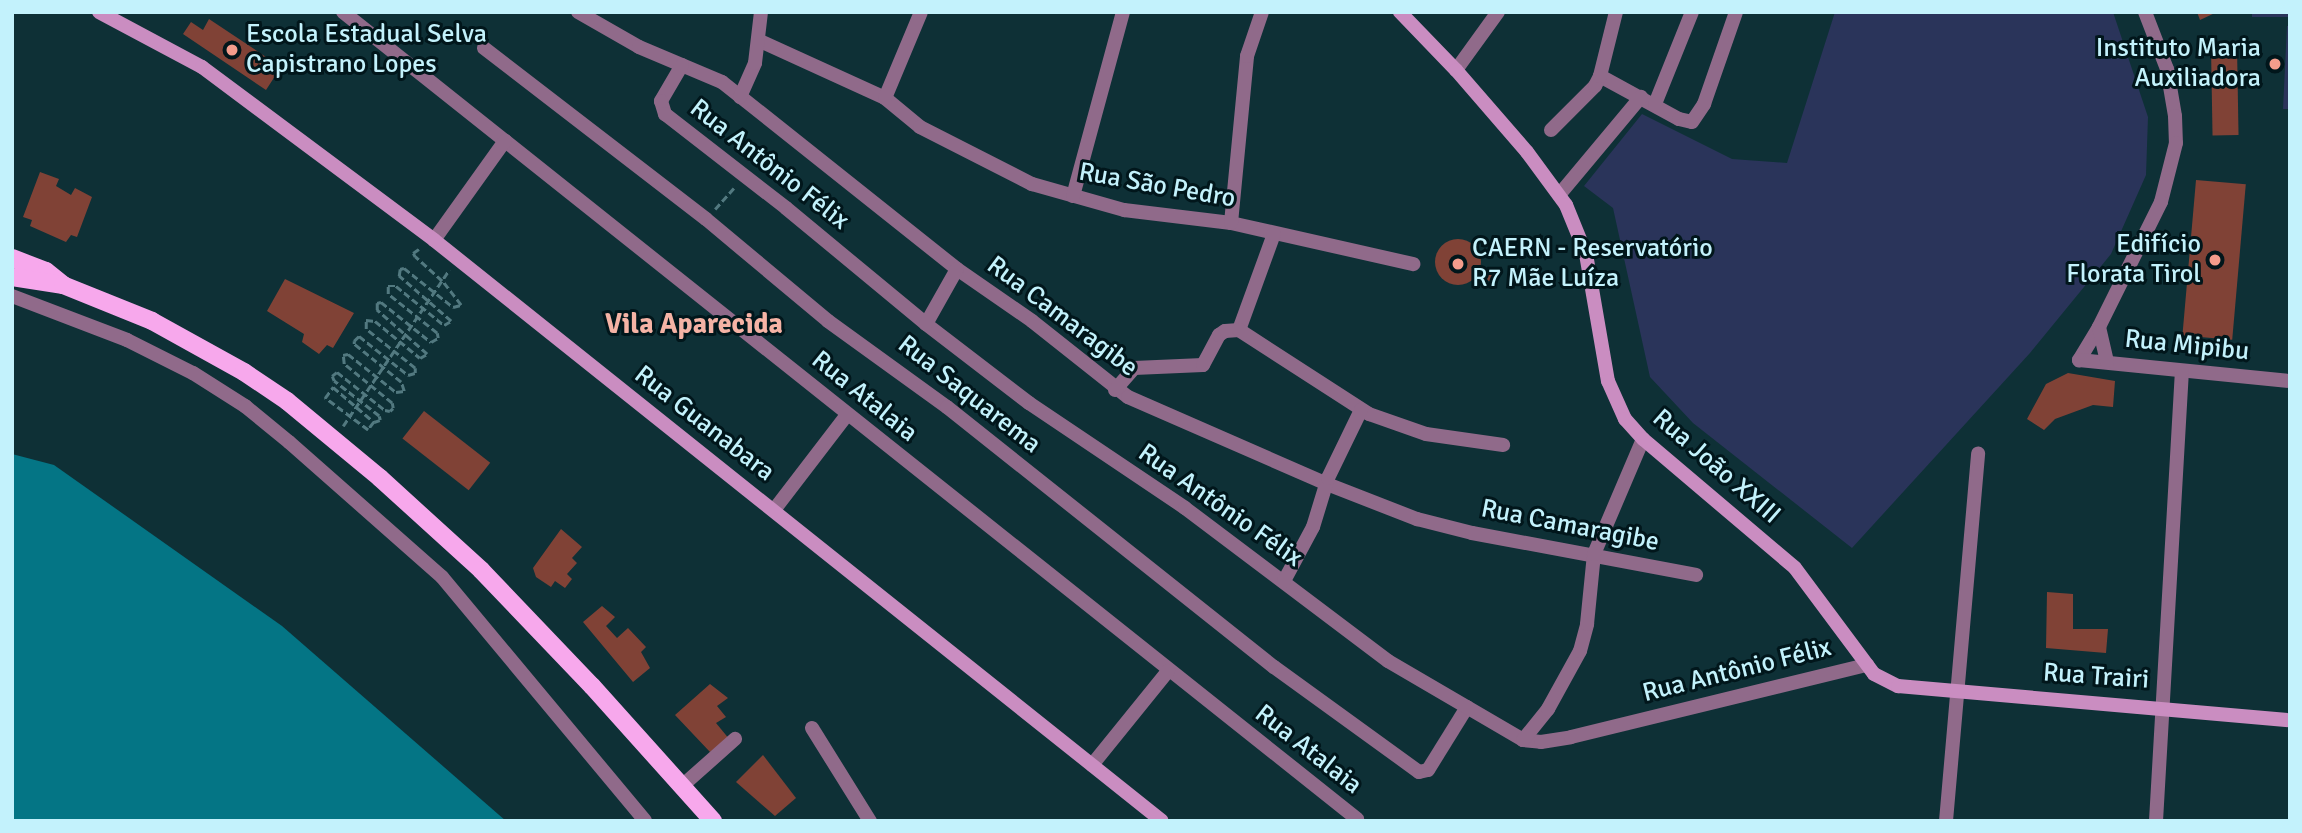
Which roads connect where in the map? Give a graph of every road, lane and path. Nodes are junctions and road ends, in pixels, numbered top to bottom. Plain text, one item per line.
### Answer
1 (99, 12) edge
2 (343, 12) edge
3 (578, 12) edge
4 (761, 12) edge
5 (921, 12) edge
6 (1123, 12) edge
7 (1262, 12) edge
8 (1400, 12) edge
9 (1498, 12) edge
10 (1616, 12) edge
11 (1692, 12) edge
12 (1736, 12) edge
13 (2145, 12) edge
14 (758, 40) junction
15 (484, 48) dead end
16 (682, 65) junction
17 (1456, 70) junction
18 (1600, 76) junction
19 (740, 97) junction
20 (1641, 97) junction
21 (885, 98) junction
22 (1655, 104) junction
23 (1551, 130) dead end
24 (505, 141) junction
25 (746, 176) junction
26 (1559, 195) junction
27 (1073, 196) junction
28 (706, 219) junction
29 (1231, 223) junction
30 (1274, 234) junction
31 (435, 240) junction
32 (429, 257) dead end
33 (12, 258) edge
34 (457, 259) junction
35 (1413, 264) dead end
36 (438, 265) dead end
37 (957, 269) junction
38 (448, 272) junction
39 (12, 277) edge
40 (442, 281) junction
41 (63, 285) junction
42 (435, 292) junction
43 (12, 296) edge
44 (429, 301) junction
45 (424, 308) junction
46 (418, 317) junction
47 (926, 324) junction
48 (412, 326) junction
49 (2099, 327) junction
50 (1239, 331) junction
51 (406, 334) junction
52 (400, 343) junction
53 (395, 351) junction
54 (389, 359) junction
55 (2107, 362) junction
56 (383, 368) junction
57 (2182, 372) junction
58 (377, 376) junction
59 (2290, 381) edge
60 (371, 385) junction
61 (1115, 390) junction
62 (366, 393) junction
63 (360, 401) junction
64 (356, 407) junction
65 (1361, 410) junction
66 (847, 415) junction
67 (349, 417) junction
68 (374, 422) junction
69 (334, 439) junction
70 (1643, 439) junction
71 (1503, 445) dead end
72 (1978, 453) dead end
73 (1327, 484) junction
74 (774, 510) junction
75 (1594, 554) junction
76 (1696, 575) dead end
77 (1284, 581) junction
78 (1867, 665) junction
79 (1168, 671) junction
80 (1898, 685) joint
81 (1956, 691) junction
82 (1467, 707) junction
83 (2162, 707) junction
84 (2290, 720) edge
85 (812, 728) dead end
86 (735, 739) dead end
87 (1523, 740) junction
88 (1092, 765) junction
89 (682, 786) junction
90 (1357, 819) edge
91 (645, 821) edge
92 (713, 821) edge
93 (870, 821) edge
94 (1162, 821) edge
95 (1946, 821) edge
96 (2156, 821) edge

1 - 31 street, Rua Guanabara
2 - 24 street, Rua Atalaia
3 - 16 street, Rua Camaragibe
4 - 14 street
5 - 21 street
6 - 27 street
7 - 29 street
8 - 17 street, Rua João XXIII
9 - 17 street
10 - 18 street
11 - 22 street
12 - 22 street
13 - 49 street
14 - 19 street
14 - 21 street, Rua São Pedro
15 - 28 street, Rua Saquarema
16 - 19 street, Rua Camaragibe
16 - 25 street, Rua Antônio Félix
17 - 26 street, Rua João XXIII
18 - 20 street
18 - 23 street
19 - 37 street, Rua Camaragibe
20 - 22 street
20 - 26 street
21 - 27 street, Rua São Pedro
24 - 31 street
24 - 66 street, Rua Atalaia
25 - 28 path
25 - 47 street, Rua Antônio Félix
26 - 70 street, Rua João XXIII
27 - 29 street, Rua São Pedro
28 - 82 street, Rua Saquarema
29 - 30 street, Rua São Pedro
30 - 35 street, Rua São Pedro
30 - 50 street
31 - 34 street, Rua Guanabara
32 - 40 path
33 - 41 main road
34 - 38 path
34 - 74 street, Rua Guanabara
36 - 38 path
37 - 47 street
37 - 61 street, Rua Camaragibe
38 - 40 path
39 - 41 main road
40 - 42 path
40 - 42 path
41 - 69 main road
42 - 44 path
42 - 44 path
43 - 91 street
44 - 45 path
44 - 45 path
45 - 46 path
45 - 46 path
46 - 48 path
46 - 48 path
47 - 77 street, Rua Antônio Félix
48 - 51 path
48 - 51 path
49 - 55 street
49 - 55 street, Rua Mipibu
50 - 61 street
50 - 65 street
51 - 52 path
51 - 52 path
52 - 53 path
52 - 53 path
53 - 54 path
53 - 54 path
54 - 56 path
54 - 56 path
55 - 57 street, Rua Mipibu
56 - 58 path
56 - 58 path
57 - 59 street, Rua Mipibu
57 - 83 street
58 - 60 path
58 - 60 path
60 - 62 path
60 - 62 path
61 - 73 street, Rua Camaragibe
62 - 63 path
62 - 63 path
63 - 64 path
63 - 68 path
64 - 67 path
64 - 67 path
64 - 68 path
65 - 71 street
65 - 73 street
66 - 74 street
66 - 79 street, Rua Atalaia
67 - 68 path
67 - 69 path
69 - 89 main road
70 - 75 street
70 - 78 street, Rua João XXIII
72 - 81 street
73 - 75 street, Rua Camaragibe
73 - 77 street
74 - 88 street, Rua Guanabara
75 - 76 street, Rua Camaragibe
75 - 87 street
77 - 82 street, Rua Antônio Félix
78 - 80 street, Rua João XXIII
78 - 87 street, Rua Antônio Félix
79 - 88 street
79 - 90 street, Rua Atalaia
80 - 81 street, Rua Trairi
81 - 83 street, Rua Trairi
81 - 95 street
82 - 87 street, Rua Antônio Félix
83 - 84 street, Rua Trairi
83 - 96 street
85 - 93 street
86 - 89 street
88 - 94 street, Rua Guanabara
89 - 92 main road

